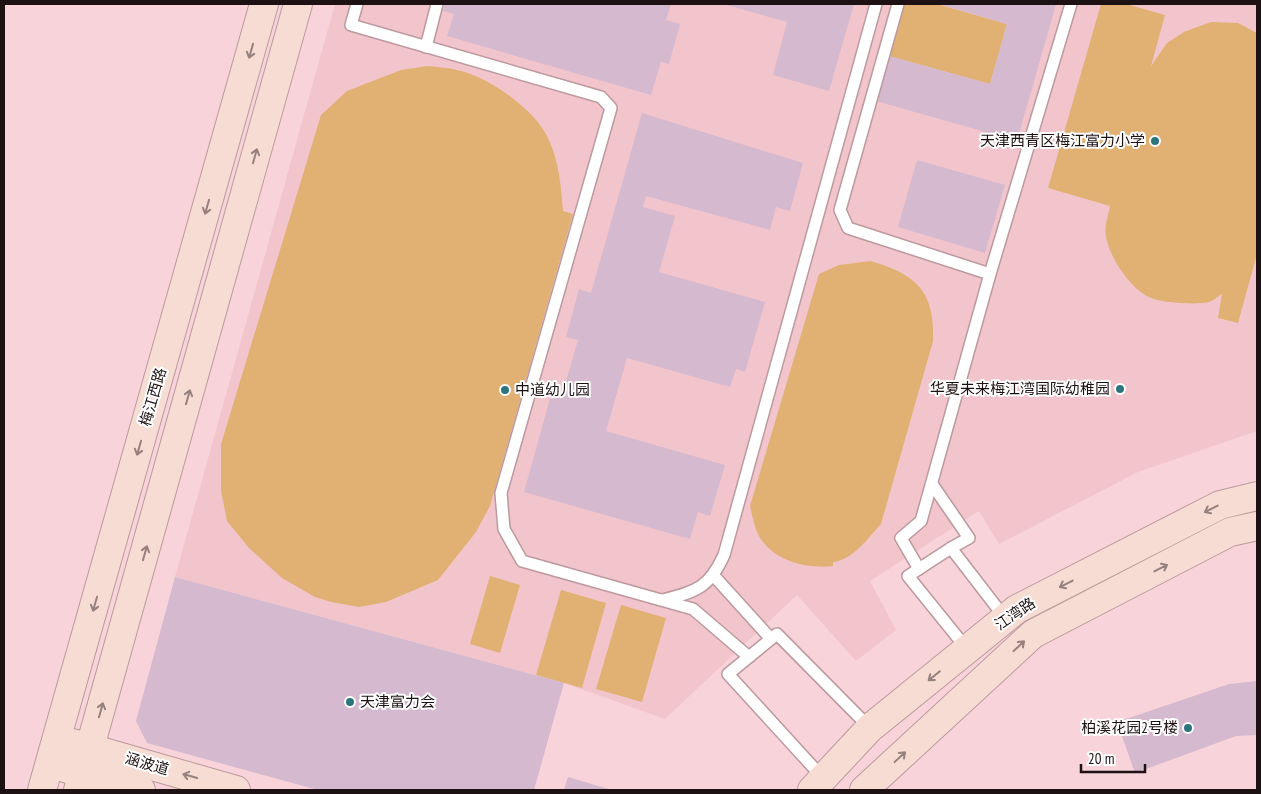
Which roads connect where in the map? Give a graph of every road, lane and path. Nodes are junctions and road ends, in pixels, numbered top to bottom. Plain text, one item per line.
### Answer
1 (264, 4) edge
2 (298, 4) edge
3 (357, 4) edge
4 (437, 4) edge
5 (876, 4) edge
6 (898, 4) edge
7 (1071, 4) edge
8 (426, 47) junction
9 (990, 274) junction
10 (932, 484) junction
11 (1257, 496) edge
12 (1257, 526) edge
13 (952, 548) junction
14 (919, 569) junction
15 (714, 576) junction
16 (662, 600) junction
17 (1006, 618) junction
18 (771, 639) junction
19 (967, 649) junction
20 (749, 657) junction
21 (870, 728) junction
22 (53, 751) junction
23 (84, 770) edge
24 (818, 784) edge
25 (42, 790) edge
26 (141, 790) edge
27 (236, 790) edge
28 (864, 790) edge

1 -> 22 main road, 梅江西路
23 -> 2 main road
3 - 8 lane
4 - 8 lane
5 - 15 lane
6 - 9 lane
7 - 9 lane
8 - 16 lane
9 - 10 lane
10 - 13 lane
10 - 14 lane
11 -> 17 main road, 江湾路
28 -> 12 main road, 江湾路
13 - 14 lane
13 - 17 lane
14 - 19 lane
15 - 16 lane
15 - 18 lane
16 - 20 lane
17 - 19 main road, 江湾路
18 - 20 lane
18 - 21 lane
19 -> 21 main road, 江湾路
20 - 24 lane
21 - 24 main road, 江湾路
22 - 23 main road, 涵波道
22 - 25 main road, 梅江西路
23 - 26 main road, 涵波道
27 -> 23 main road, 涵波道

